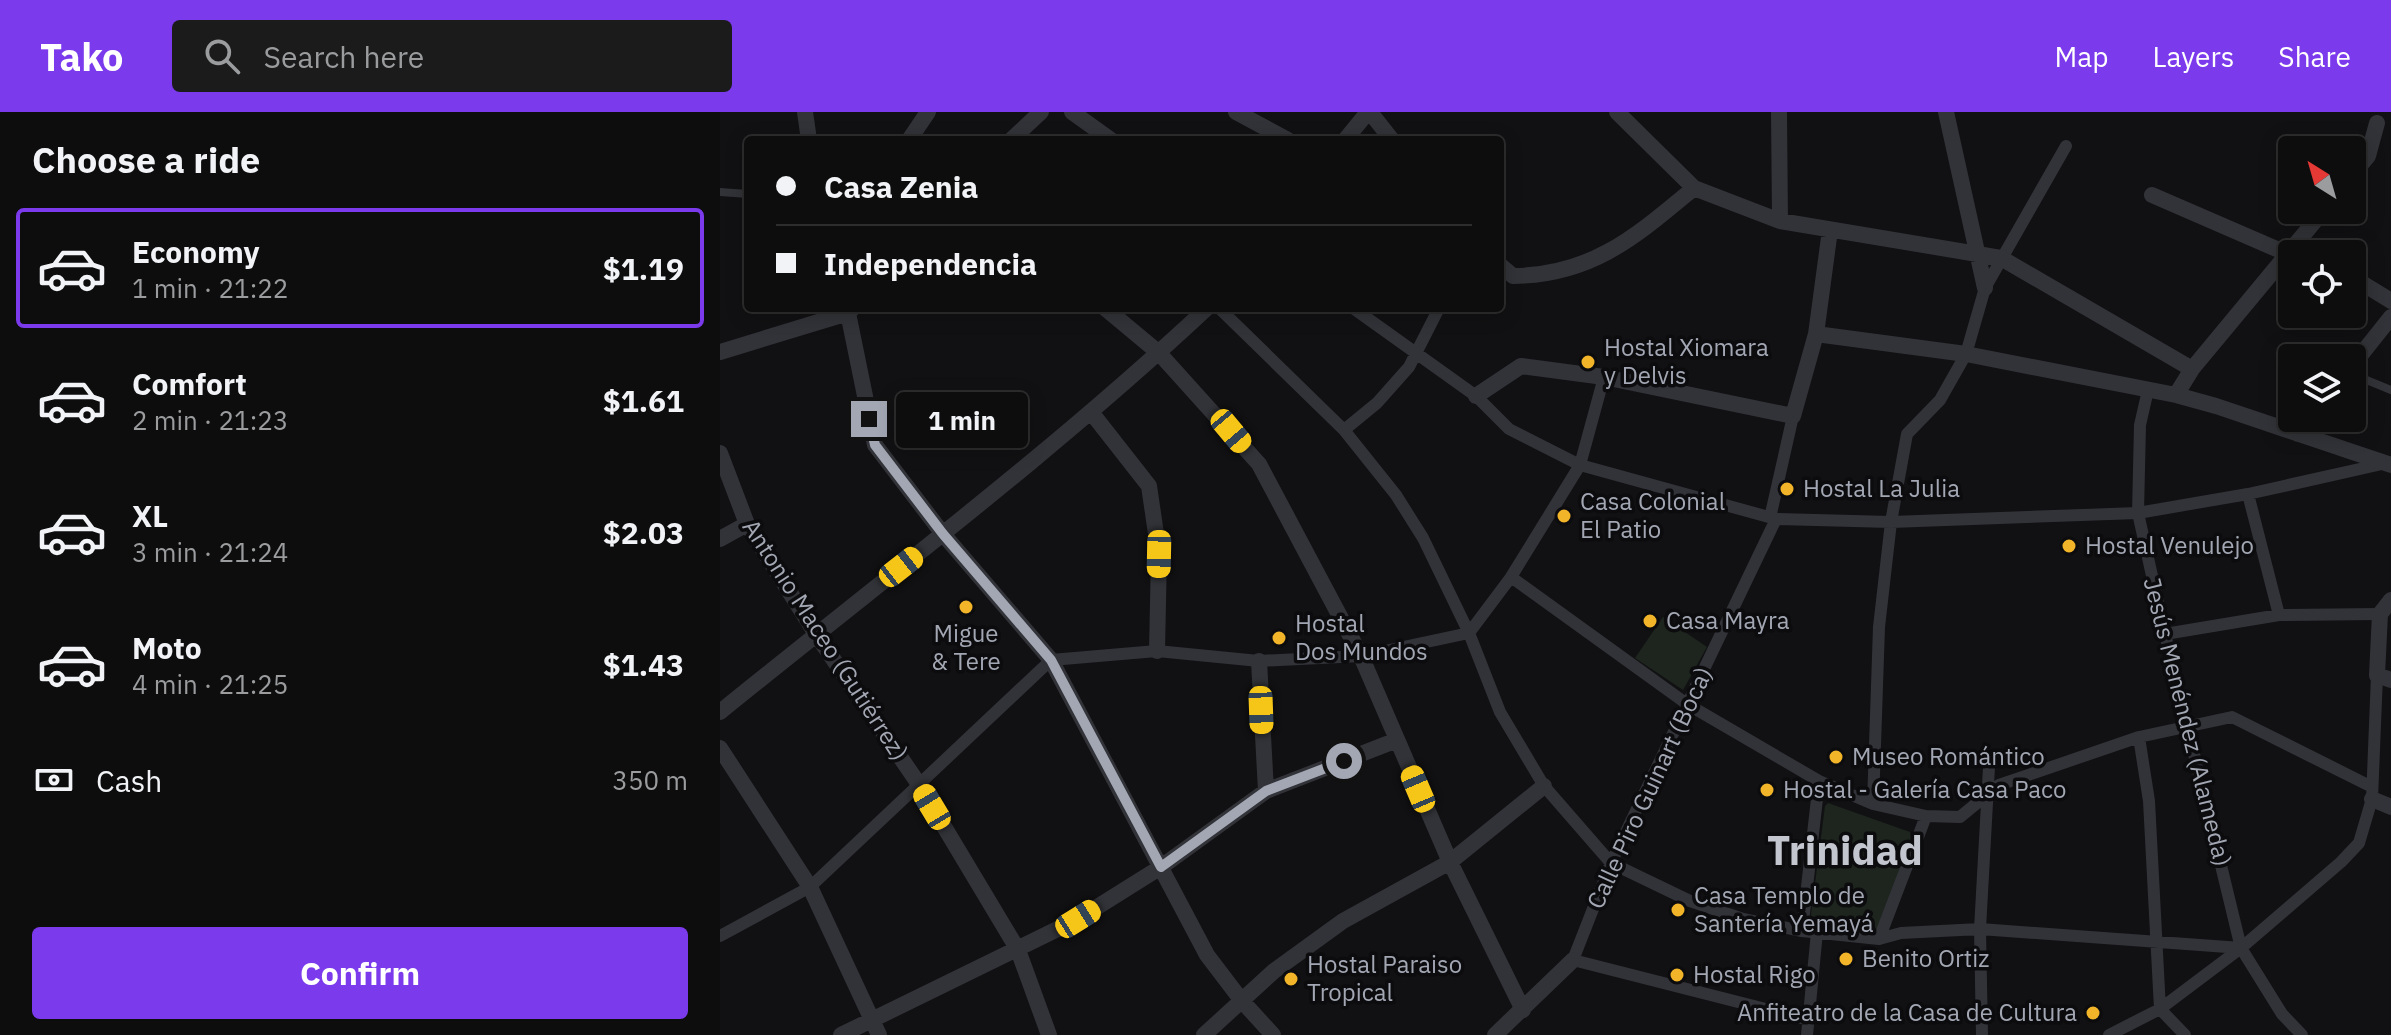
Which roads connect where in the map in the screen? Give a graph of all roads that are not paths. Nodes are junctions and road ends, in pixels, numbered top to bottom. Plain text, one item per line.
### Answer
1 (805, 112) edge
2 (928, 112) edge
3 (1041, 112) edge
4 (1072, 112) edge
5 (1236, 112) edge
6 (1369, 112) edge
7 (1617, 112) edge
8 (1779, 112) edge
9 (1946, 112) edge
10 (2377, 123) dead end
11 (808, 136) edge
12 (912, 136) edge
13 (1015, 136) edge
14 (1105, 136) edge
15 (1281, 136) edge
16 (1348, 136) edge
17 (1389, 136) edge
18 (2066, 146) dead end
19 (2366, 158) edge
20 (1694, 188) junction
21 (720, 192) edge
22 (744, 194) edge
23 (2152, 195) dead end
24 (1780, 221) junction
25 (2313, 224) edge
26 (1830, 230) junction
27 (2299, 240) edge
28 (2278, 244) edge
29 (1979, 255) junction
30 (2001, 258) junction
31 (2278, 266) edge
32 (1504, 268) edge
33 (2366, 286) edge
34 (1985, 288) junction
35 (2391, 301) edge
36 (843, 312) edge
37 (849, 312) edge
38 (1110, 312) edge
39 (1203, 312) edge
40 (1223, 312) edge
41 (1359, 312) edge
42 (1437, 312) edge
43 (2391, 317) edge
44 (1816, 334) junction
45 (2366, 348) edge
46 (720, 352) edge
47 (1159, 353) junction
48 (1418, 353) junction
49 (1966, 354) junction
50 (2192, 369) junction
51 (1604, 377) junction
52 (2366, 380) edge
53 (2148, 390) junction
54 (2391, 390) edge
55 (2176, 395) junction
56 (1476, 396) junction
57 (1091, 412) junction
58 (1793, 416) junction
59 (1344, 430) junction
60 (2298, 434) joint
61 (720, 453) edge
62 (2386, 464) edge
63 (1580, 465) junction
64 (2248, 494) junction
65 (2138, 513) junction
66 (1773, 519) junction
67 (1891, 522) junction
68 (747, 524) junction
69 (943, 534) junction
70 (720, 539) edge
71 (1511, 577) junction
72 (2391, 600) edge
73 (2380, 614) junction
74 (2279, 615) junction
75 (1469, 633) junction
76 (816, 634) junction
77 (2165, 634) junction
78 (1157, 651) junction
79 (1361, 656) junction
80 (1051, 660) junction
81 (1259, 661) junction
82 (2384, 678) edge
83 (1687, 704) junction
84 (720, 712) edge
85 (2189, 727) junction
86 (2139, 737) junction
87 (1397, 740) junction
88 (720, 748) edge
89 (1989, 767) dead end
90 (1819, 781) junction
91 (918, 783) junction
92 (1544, 786) junction
93 (1266, 791) junction
94 (2372, 793) junction
95 (1987, 796) junction
96 (1873, 804) junction
97 (2391, 807) edge
98 (1926, 816) junction
99 (1450, 862) junction
100 (1611, 863) junction
101 (1161, 867) junction
102 (810, 887) junction
103 (1980, 929) junction
104 (1802, 931) junction
105 (1817, 932) junction
106 (720, 936) edge
107 (1879, 939) junction
108 (2156, 941) junction
109 (2241, 948) junction
110 (1018, 950) junction
111 (1573, 960) junction
112 (1242, 1001) junction
113 (2160, 1009) junction
114 (1523, 1010) junction
115 (871, 1019) junction
116 (1809, 1020) junction
117 (841, 1035) edge
118 (879, 1035) edge
119 (1049, 1035) edge
120 (1204, 1035) edge
121 (1273, 1035) edge
122 (1495, 1035) edge
123 (1807, 1035) edge
124 (1982, 1035) edge
125 (2109, 1035) edge
126 (2185, 1035) edge
127 (2302, 1035) edge

1 - 11 street
2 - 12 street
3 - 13 street
4 - 14 street
5 - 15 street
6 - 16 street
6 - 17 street
7 - 20 street
8 - 24 street
9 - 29 street
10 - 19 street
18 - 30 street
20 - 24 street
20 - 32 street
21 - 22 lane
23 - 28 street
24 - 26 street
25 - 27 street
26 - 29 street
26 - 44 street
29 - 30 street
29 - 34 street
30 - 34 street
30 - 50 street
31 - 50 street
33 - 35 street
34 - 49 street
36 - 46 street
37 - 69 street
38 - 47 street
39 - 47 street
40 - 59 street
41 - 48 street
42 - 48 street
43 - 45 street
44 - 49 street
44 - 58 street
47 - 57 street
47 - 79 street
48 - 56 street
48 - 59 street
49 - 53 street
49 - 67 street
50 - 55 street
51 - 56 street
51 - 58 street
51 - 63 street
52 - 54 lane
53 - 55 street
53 - 65 street, Jesús Menéndez (Alameda)
55 - 60 street
56 - 63 street
57 - 69 street
57 - 78 street
58 - 66 street, Calle Piro Guinart (Boca)
59 - 75 street
60 - 62 street
61 - 68 street, Antonio Maceo (Gutiérrez)
62 - 64 street
63 - 66 street
63 - 71 street
64 - 65 street
64 - 74 street
65 - 67 street
65 - 77 street, Jesús Menéndez (Alameda)
66 - 67 street
66 - 83 street, Calle Piro Guinart (Boca)
67 - 96 street
68 - 70 street
68 - 76 street, Antonio Maceo (Gutiérrez)
69 - 76 street
69 - 80 street
71 - 75 street
71 - 83 street
72 - 73 street
73 - 74 street
73 - 82 street
74 - 77 street
75 - 79 street
75 - 92 street
76 - 84 street
76 - 91 street, Antonio Maceo (Gutiérrez)
77 - 85 street, Jesús Menéndez (Alameda)
78 - 80 street
78 - 81 street
79 - 81 street
79 - 87 street
80 - 91 street
80 - 101 street
81 - 93 street
82 - 94 street
83 - 90 street
83 - 100 street, Calle Piro Guinart (Boca)
85 - 86 street
85 - 94 street
85 - 109 street, Jesús Menéndez (Alameda)
86 - 95 street
86 - 108 street
87 - 93 street
87 - 99 street
88 - 102 street
89 - 95 street
90 - 96 street
90 - 104 street
91 - 102 street
91 - 110 street, Antonio Maceo (Gutiérrez)
92 - 99 street
92 - 100 street
93 - 101 street
94 - 97 street
94 - 109 street
95 - 98 street
95 - 103 street
96 - 98 street
98 - 107 street
99 - 112 street
99 - 114 street
100 - 104 street
100 - 111 street, Calle Piro Guinart (Boca)
101 - 110 street
101 - 112 street
102 - 106 street
102 - 115 street
103 - 107 street
103 - 108 street
103 - 124 street
104 - 105 street
105 - 107 street
105 - 116 street
108 - 109 street
108 - 113 street
109 - 113 street
109 - 127 street, Jesús Menéndez (Alameda)
110 - 115 street
110 - 119 street, Antonio Maceo (Gutiérrez)
111 - 114 street, Calle Piro Guinart (Boca)
111 - 116 street
112 - 120 street
112 - 121 street
113 - 125 street
113 - 126 street
114 - 122 street, Calle Piro Guinart (Boca)
115 - 117 street
115 - 118 street
116 - 123 street

